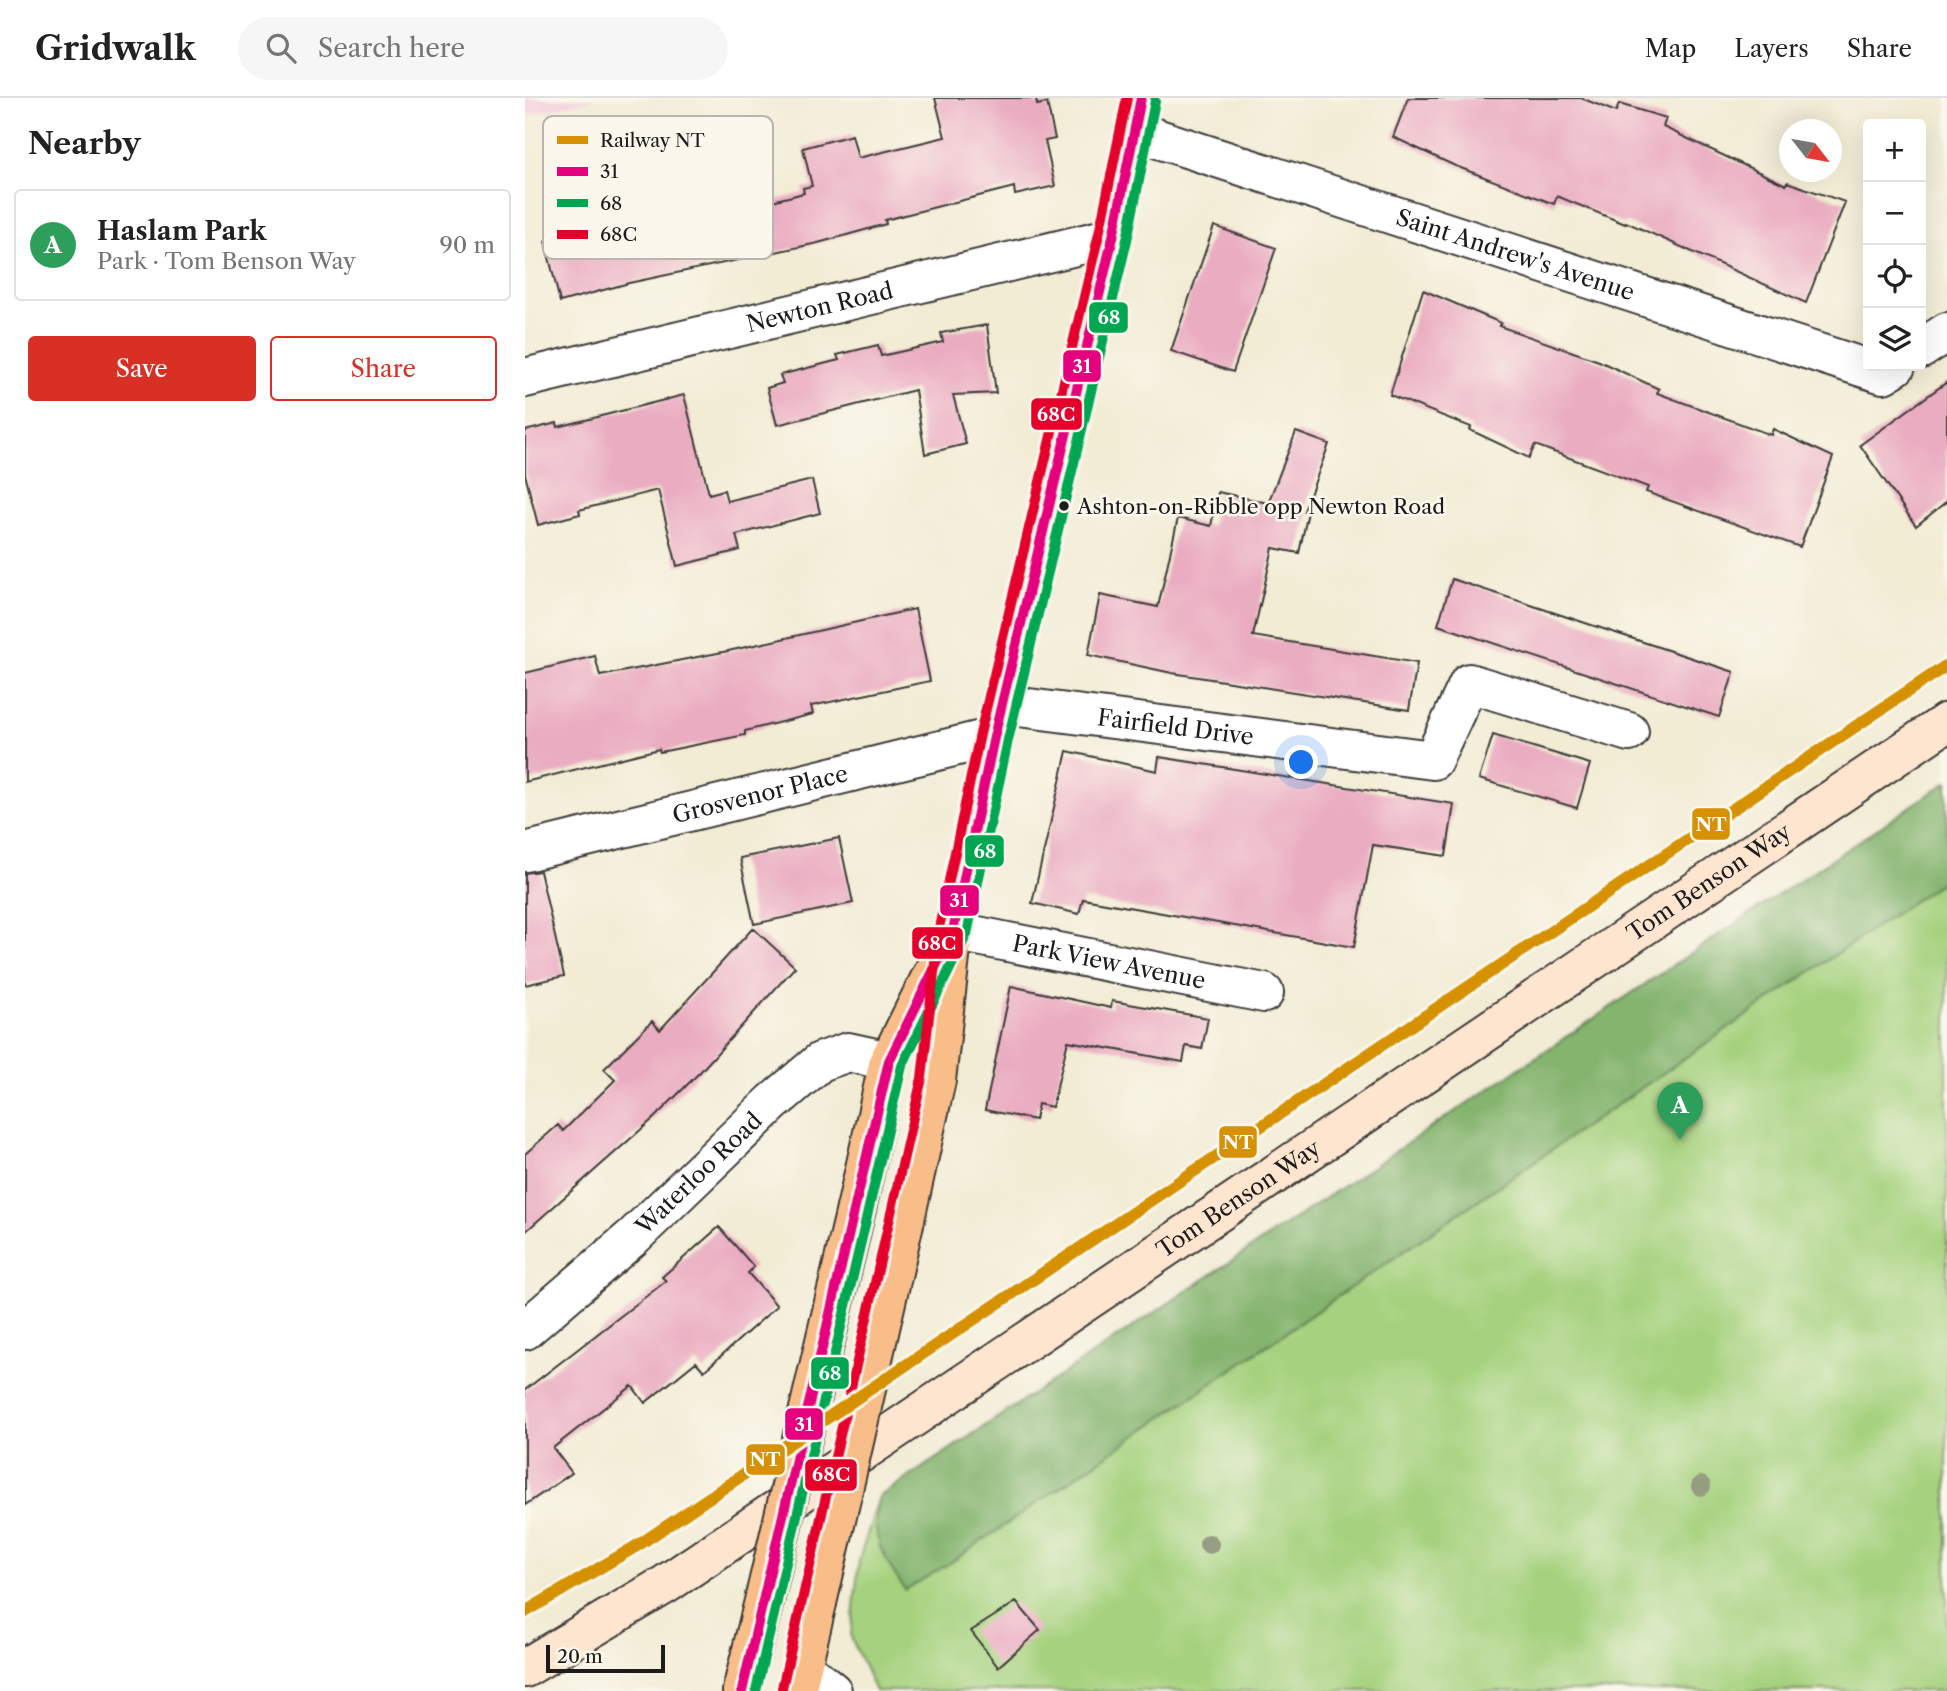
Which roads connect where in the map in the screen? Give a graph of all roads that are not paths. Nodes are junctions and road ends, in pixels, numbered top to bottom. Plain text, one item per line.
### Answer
1 (1138, 115) edge
2 (1113, 237) junction
3 (1947, 332) edge
4 (1926, 346) edge
5 (1863, 367) edge
6 (525, 378) edge
7 (999, 721) junction
8 (1947, 722) edge
9 (1629, 732) dead end
10 (525, 852) edge
11 (953, 931) junction
12 (1264, 993) dead end
13 (889, 1061) junction
14 (525, 1330) edge
15 (525, 1668) edge
16 (799, 1679) edge
17 (742, 1691) edge
18 (832, 1691) edge

1 - 2 highway
1 - 5 street, Saint Andrew's Avenue
2 - 6 street, Newton Road
2 - 7 highway
3 - 4 street
7 - 9 street, Fairfield Drive
7 - 10 street, Grosvenor Place
7 - 11 highway
8 - 15 main road, Tom Benson Way
11 - 12 street, Park View Avenue
11 - 13 highway
11 - 16 highway, bridge
13 - 14 street, Waterloo Road
13 - 17 highway, bridge
16 - 18 street

